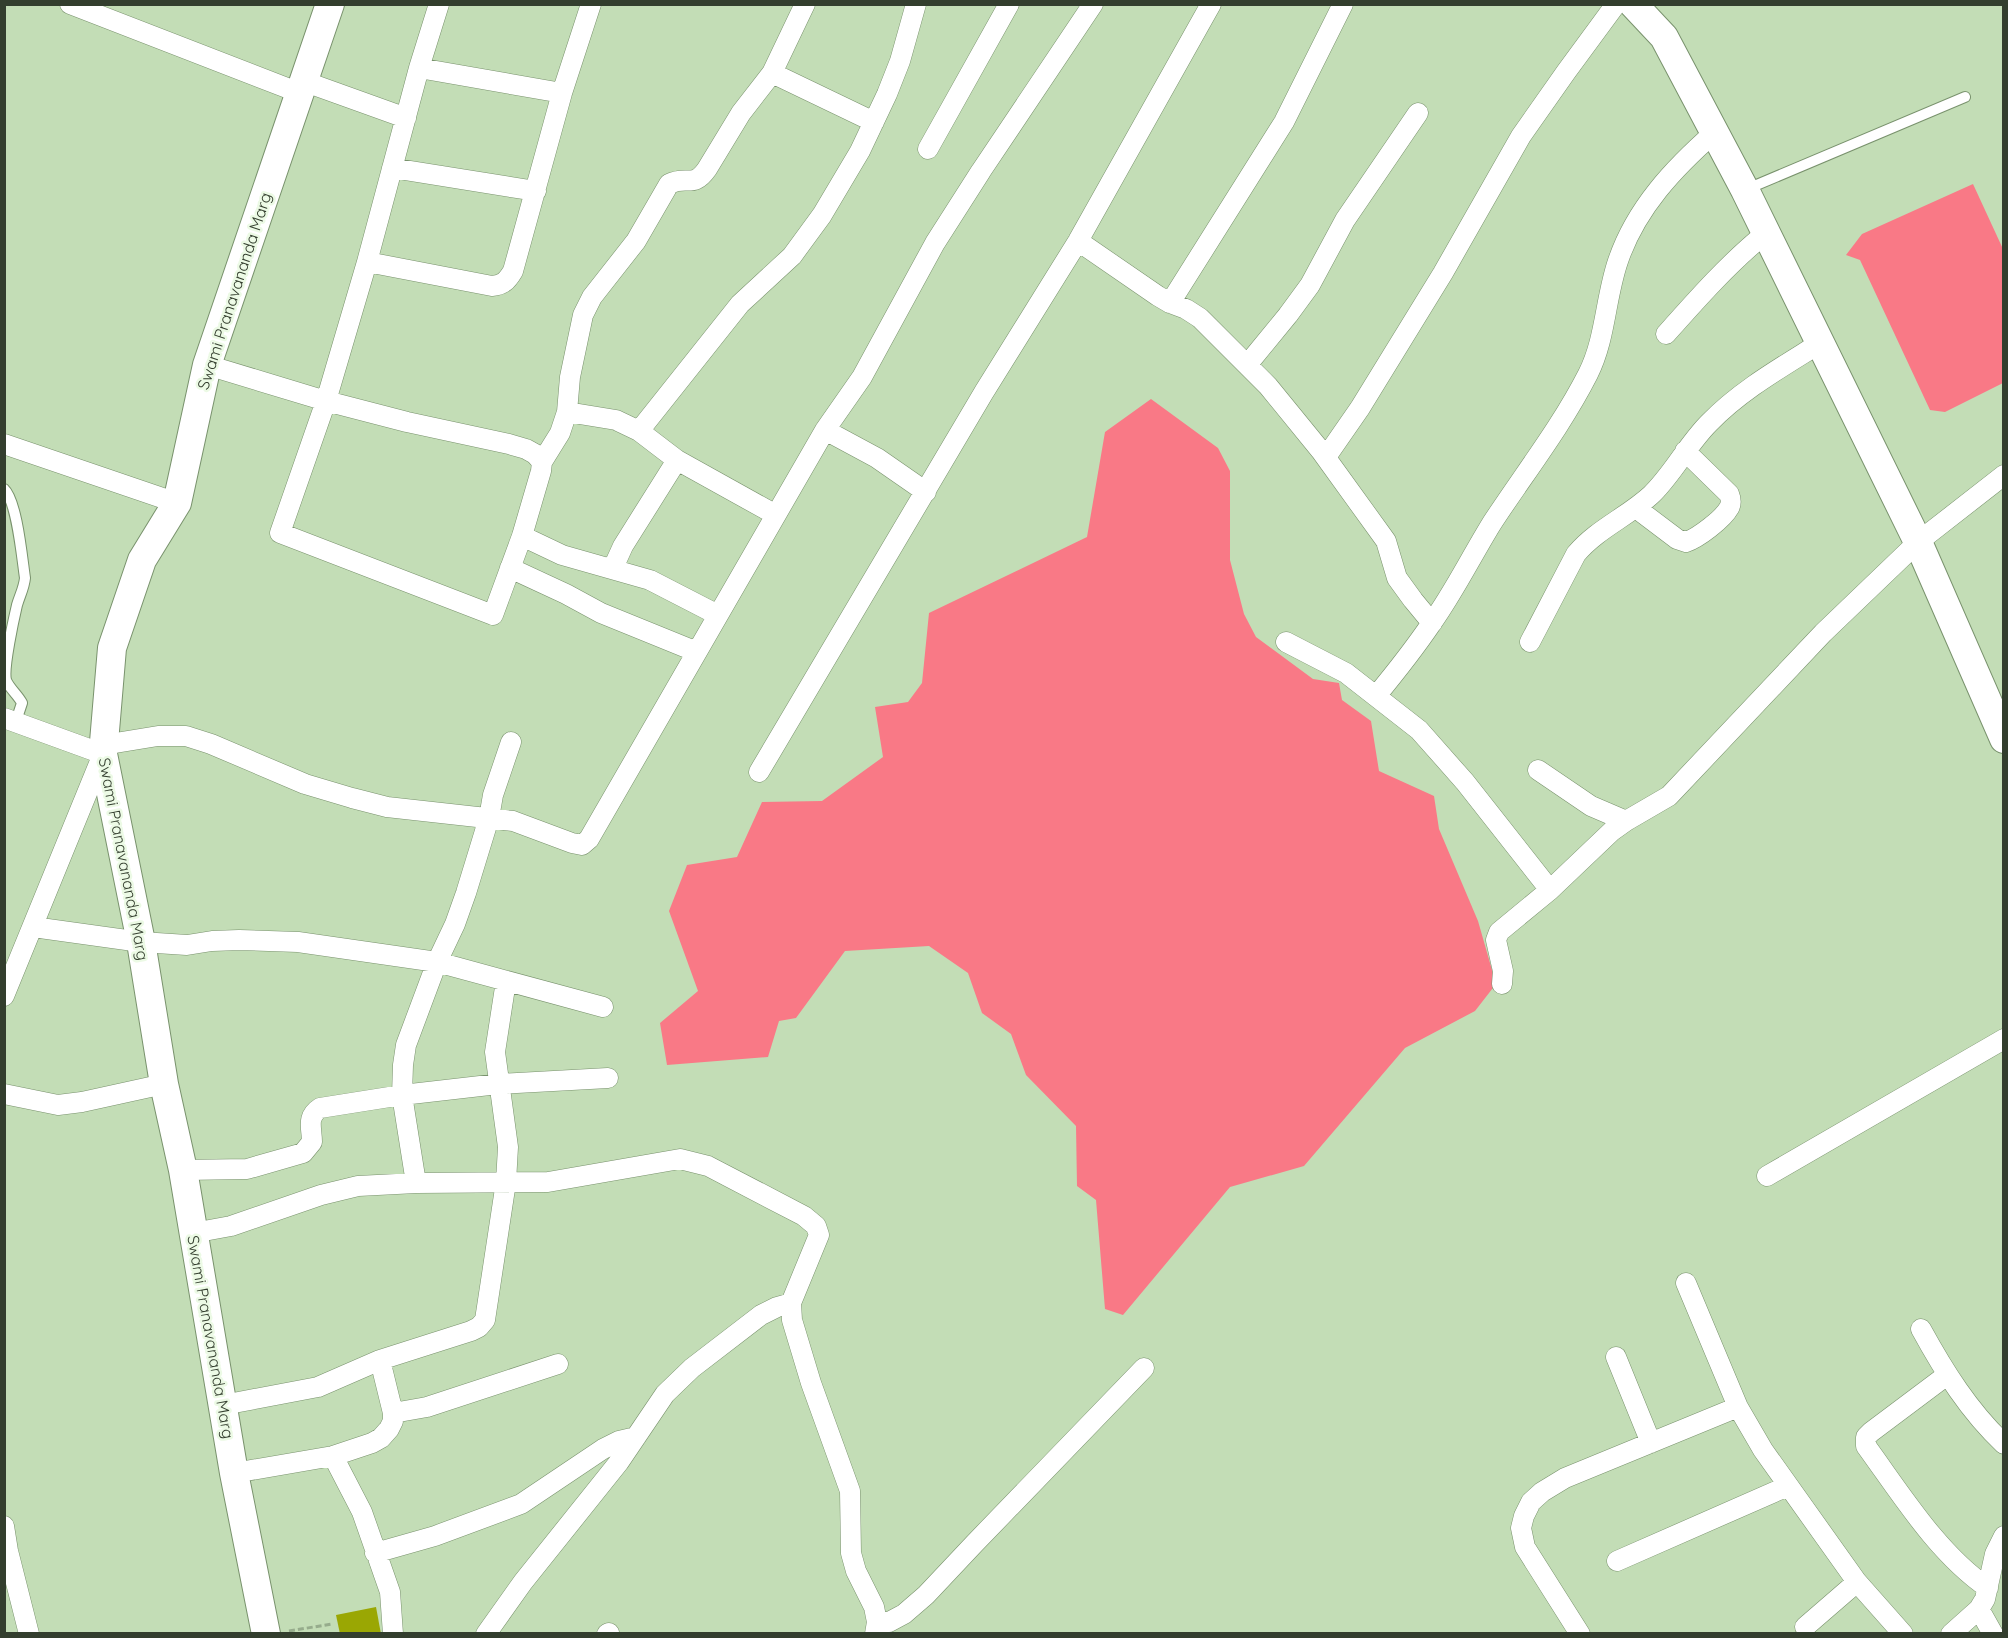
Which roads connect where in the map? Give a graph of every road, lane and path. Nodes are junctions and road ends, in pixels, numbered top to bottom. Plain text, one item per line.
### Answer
1 (69, 4) edge
2 (330, 4) edge
3 (439, 4) edge
4 (591, 4) edge
5 (804, 4) edge
6 (916, 4) edge
7 (1009, 4) edge
8 (1093, 4) edge
9 (1211, 4) edge
10 (1343, 4) edge
11 (1617, 4) edge
12 (1633, 4) edge
13 (419, 68) junction
14 (771, 73) junction
15 (302, 87) junction
16 (562, 93) junction
17 (1965, 97) dead end
18 (1418, 113) dead end
19 (406, 118) junction
20 (874, 122) junction
21 (1715, 132) junction
22 (928, 149) dead end
23 (392, 168) junction
24 (1745, 190) junction
25 (536, 191) junction
26 (1766, 233) junction
27 (1078, 241) junction
28 (367, 262) junction
29 (1170, 303) junction
30 (1666, 334) dead end
31 (1820, 343) junction
32 (207, 365) junction
33 (1247, 365) junction
34 (326, 401) junction
35 (567, 412) junction
36 (825, 430) junction
37 (639, 431) junction
38 (4, 444) edge
39 (1684, 451) junction
40 (1326, 457) junction
41 (677, 460) junction
42 (542, 462) junction
43 (2004, 475) edge
44 (4, 489) edge
45 (926, 492) junction
46 (177, 503) junction
47 (1636, 508) junction
48 (776, 515) junction
49 (522, 536) junction
50 (1918, 542) junction
51 (510, 568) junction
52 (614, 568) junction
53 (718, 615) junction
54 (1432, 623) junction
55 (1286, 642) dead end
56 (1530, 642) dead end
57 (697, 651) junction
58 (1376, 696) junction
59 (10, 719) edge
60 (2004, 739) edge
61 (511, 742) dead end
62 (103, 749) junction
63 (1538, 770) dead end
64 (759, 772) dead end
65 (489, 818) junction
66 (1626, 821) junction
67 (1550, 890) junction
68 (33, 927) junction
69 (141, 942) junction
70 (437, 962) junction
71 (506, 981) junction
72 (1502, 984) dead end
73 (4, 996) edge
74 (603, 1007) dead end
75 (2004, 1040) edge
76 (608, 1078) dead end
77 (164, 1084) junction
78 (498, 1084) junction
79 (4, 1094) edge
80 (402, 1095) junction
81 (183, 1170) junction
82 (1767, 1176) dead end
83 (506, 1182) junction
84 (416, 1183) junction
85 (193, 1233) junction
86 (1686, 1283) dead end
87 (791, 1303) junction
88 (1921, 1329) dead end
89 (1616, 1357) dead end
90 (380, 1360) junction
91 (558, 1364) dead end
92 (1144, 1368) dead end
93 (1947, 1375) junction
94 (223, 1405) junction
95 (1738, 1407) junction
96 (393, 1413) junction
97 (636, 1437) junction
98 (1651, 1443) junction
99 (2004, 1444) edge
100 (333, 1456) junction
101 (234, 1473) junction
102 (1788, 1486) junction
103 (4, 1526) edge
104 (2004, 1536) edge
105 (6, 1551) edge
106 (375, 1553) junction
107 (1617, 1561) dead end
108 (1857, 1582) junction
109 (1988, 1588) junction
110 (1979, 1609) junction
111 (332, 1624) dead end
112 (1806, 1627) dead end
113 (876, 1628) edge
114 (274, 1633) edge
115 (28, 1634) edge
116 (393, 1634) edge
117 (486, 1634) edge
118 (1580, 1634) edge
119 (1903, 1634) edge
120 (1951, 1634) edge
121 (1993, 1634) edge

1 - 15 street
2 - 15 street, Swami Pranavananda Marg
3 - 13 street
4 - 16 street
5 - 14 street
6 - 20 street
7 - 22 street
8 - 36 street
9 - 27 street
10 - 29 street
11 - 40 street
12 - 21 street
13 - 16 street
13 - 19 street
14 - 20 street
14 - 35 street
15 - 19 street
15 - 32 street, Swami Pranavananda Marg
16 - 25 street
17 - 24 lane
18 - 33 street
19 - 23 street
20 - 37 street
21 - 24 street
21 - 54 street
23 - 25 street
23 - 28 street
24 - 26 street
25 - 28 street
26 - 30 street
26 - 31 street
27 - 29 street
27 - 45 street
28 - 34 street
29 - 33 street
31 - 39 street
31 - 50 street
32 - 34 street
32 - 46 street, Swami Pranavananda Marg
33 - 40 street
34 - 42 street
34 - 51 street
35 - 37 street
35 - 42 street
36 - 45 street
36 - 48 street
37 - 41 street
38 - 46 street
39 - 47 street
39 - 47 street
40 - 54 street
41 - 48 street
41 - 52 street
42 - 49 street
43 - 50 street
44 - 59 lane
45 - 64 street
46 - 62 street, Swami Pranavananda Marg
47 - 56 street
48 - 53 street
49 - 51 street
49 - 52 street
50 - 60 street
50 - 66 street
51 - 57 street
52 - 53 street
53 - 57 street
54 - 58 street
55 - 58 street
57 - 65 street
58 - 67 street
59 - 62 street
61 - 65 street
62 - 65 street
62 - 68 street
62 - 69 street, Swami Pranavananda Marg
63 - 66 street
65 - 70 street
66 - 67 street
67 - 72 street
68 - 69 street
68 - 73 street
69 - 70 street
69 - 77 street, Swami Pranavananda Marg
70 - 71 street
70 - 80 street
71 - 74 street
71 - 78 street
75 - 82 street
76 - 78 street
77 - 79 street
77 - 81 street, Swami Pranavananda Marg
78 - 80 street
78 - 83 street
80 - 81 street
80 - 84 street
81 - 85 street, Swami Pranavananda Marg
83 - 84 street
83 - 87 street
83 - 90 street
84 - 85 street
85 - 94 street, Swami Pranavananda Marg
86 - 95 street
87 - 97 street
87 - 113 street
88 - 93 street
89 - 98 street
90 - 94 street
90 - 96 street
91 - 96 street
92 - 113 street
93 - 99 street
93 - 109 street
94 - 101 street, Swami Pranavananda Marg
95 - 98 street
95 - 102 street
96 - 100 street
97 - 106 street
97 - 117 street
98 - 118 street
100 - 101 street
100 - 106 street
101 - 114 street, Swami Pranavananda Marg
102 - 107 street
102 - 108 street
103 - 105 street
104 - 109 street
105 - 115 street
106 - 116 street
108 - 112 street
108 - 119 street
109 - 110 street
110 - 120 street
110 - 121 street
111 - 114 path

